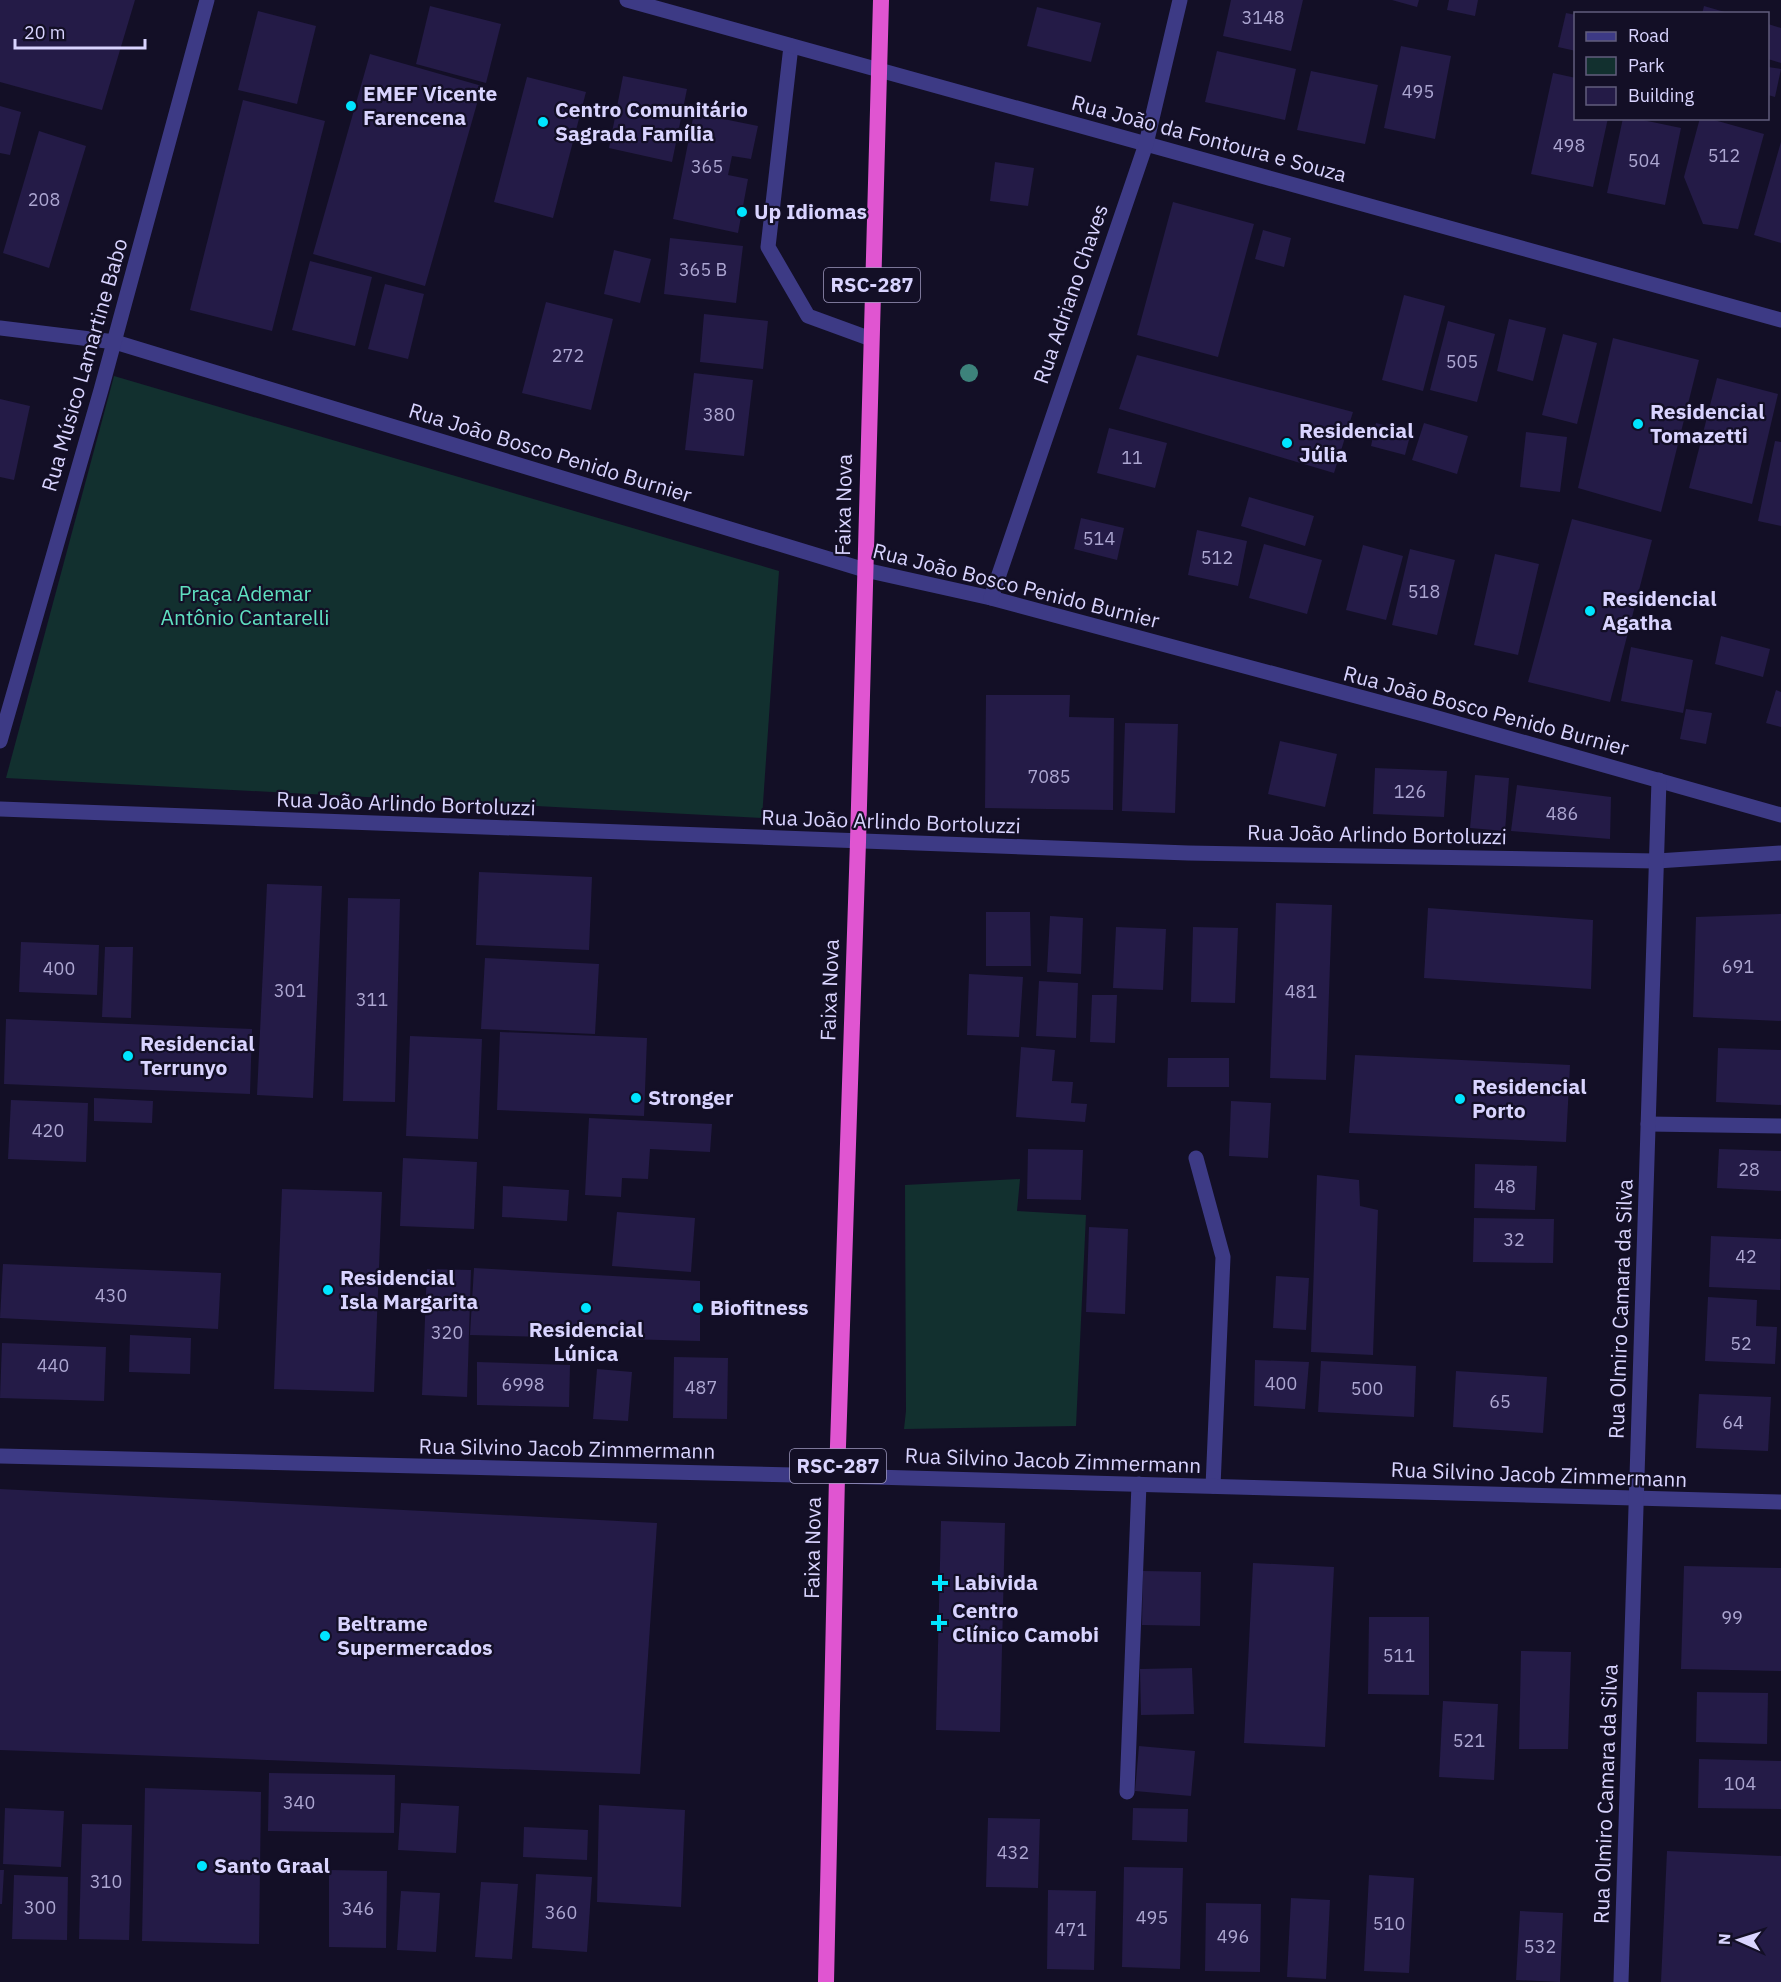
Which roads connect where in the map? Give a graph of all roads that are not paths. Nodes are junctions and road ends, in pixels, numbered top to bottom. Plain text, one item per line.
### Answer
1 (207, 0) edge
2 (627, 0) edge
3 (881, 0) edge
4 (1180, 0) edge
5 (791, 46) junction
6 (878, 69) junction
7 (1146, 144) junction
8 (1781, 320) edge
9 (0, 328) edge
10 (871, 339) junction
11 (115, 342) junction
12 (865, 570) junction
13 (991, 598) junction
14 (0, 741) edge
15 (1659, 780) junction
16 (0, 809) edge
17 (1781, 815) edge
18 (858, 842) junction
19 (1781, 853) edge
20 (1657, 861) junction
21 (1648, 1124) junction
22 (1781, 1126) edge
23 (1196, 1158) dead end
24 (0, 1456) edge
25 (837, 1476) junction
26 (1139, 1484) junction
27 (1213, 1486) junction
28 (1636, 1498) junction
29 (1781, 1502) edge
30 (1127, 1792) dead end
31 (826, 1982) edge
32 (1621, 1982) edge

1 - 11 street, Rua Músico Lamartine Babo
2 - 5 street, Rua João da Fontoura e Souza
3 - 6 highway, Faixa Nova / RSC-287
4 - 7 street, Rua Adriano Chaves
5 - 6 street, Rua João da Fontoura e Souza
5 - 10 street
6 - 7 street, Rua João da Fontoura e Souza
6 - 10 highway, Faixa Nova / RSC-287
7 - 8 street, Rua João da Fontoura e Souza
7 - 13 street, Rua Adriano Chaves
9 - 11 street, Rua João Bosco Penido Burnier
10 - 12 highway, Faixa Nova / RSC-287
11 - 12 street, Rua João Bosco Penido Burnier
11 - 14 street, Rua Músico Lamartine Babo
12 - 13 street, Rua João Bosco Penido Burnier
12 - 18 highway, Faixa Nova / RSC-287
13 - 15 street, Rua João Bosco Penido Burnier
15 - 17 street, Rua João Bosco Penido Burnier
15 - 20 street, Rua Olmiro Camara da Silva
16 - 18 street, Rua João Arlindo Bortoluzzi
18 - 20 street, Rua João Arlindo Bortoluzzi
18 - 25 highway, Faixa Nova / RSC-287
19 - 20 street, Rua João Arlindo Bortoluzzi
20 - 21 street, Rua Olmiro Camara da Silva
21 - 22 street
21 - 28 street, Rua Olmiro Camara da Silva
23 - 27 street
24 - 25 street, Rua Silvino Jacob Zimmermann
25 - 26 street, Rua Silvino Jacob Zimmermann
25 - 31 highway, Faixa Nova / RSC-287
26 - 27 street, Rua Silvino Jacob Zimmermann
26 - 30 street
27 - 28 street, Rua Silvino Jacob Zimmermann
28 - 29 street, Rua Silvino Jacob Zimmermann
28 - 32 street, Rua Olmiro Camara da Silva

